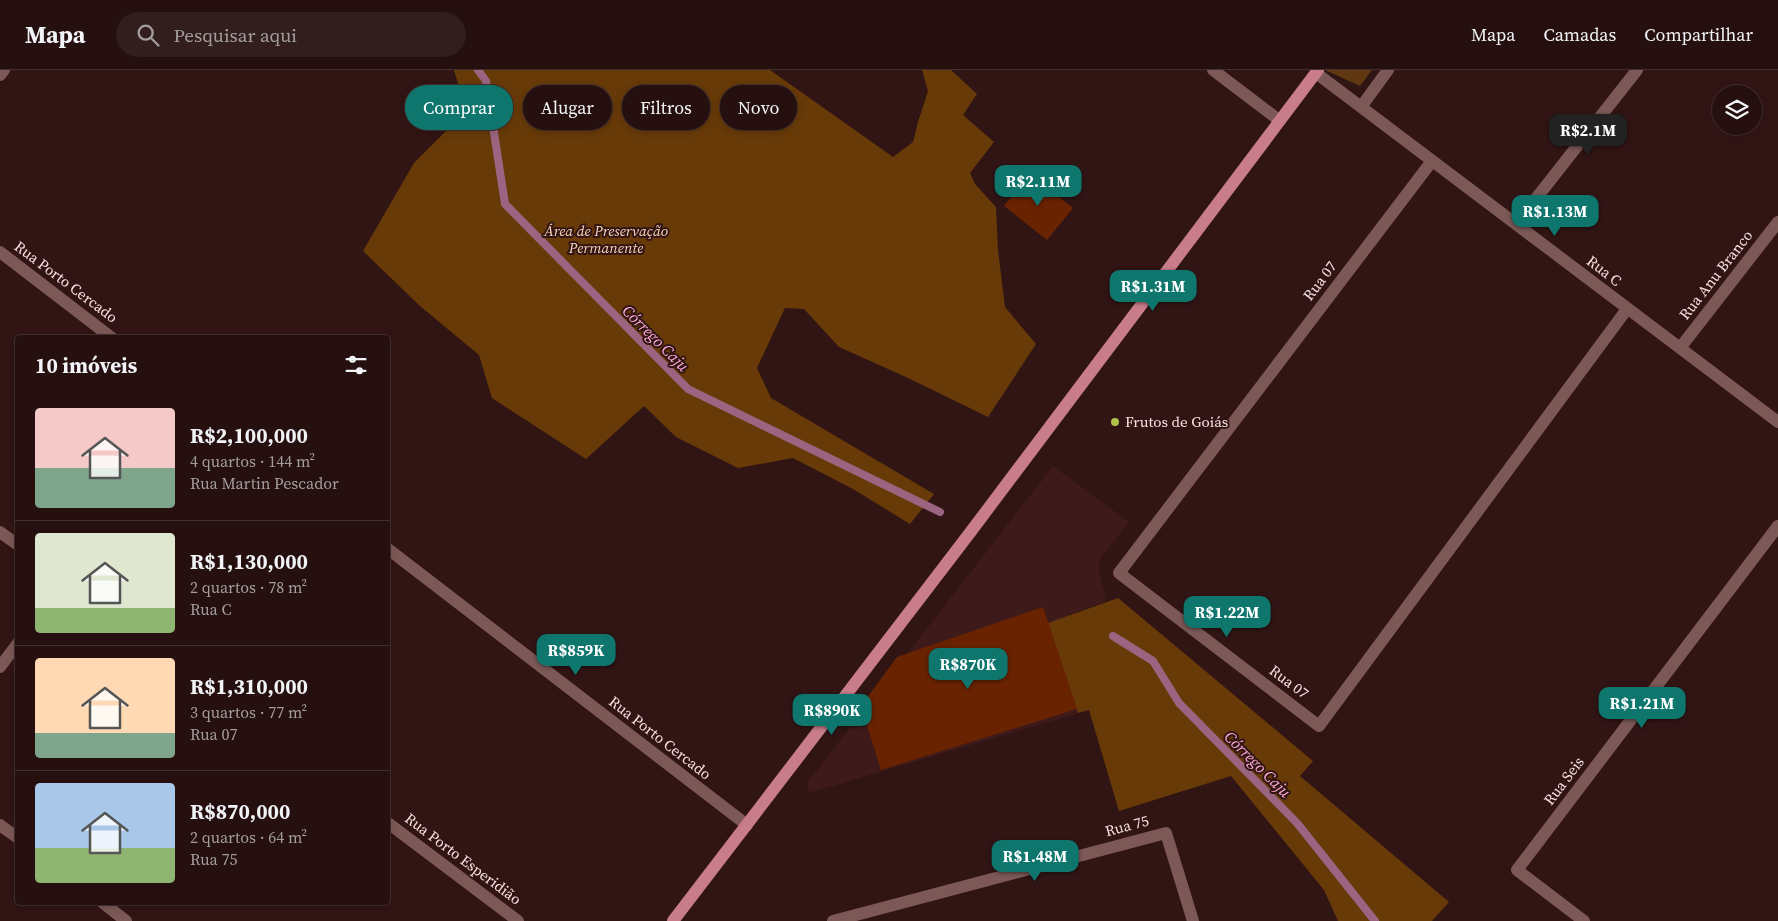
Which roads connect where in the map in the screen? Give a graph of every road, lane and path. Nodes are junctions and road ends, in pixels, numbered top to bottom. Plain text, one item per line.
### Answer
1 (4, 70) edge
2 (1213, 70) edge
3 (1388, 70) edge
4 (1637, 70) edge
5 (1317, 71) edge
6 (0, 75) edge
7 (1361, 107) junction
8 (1279, 120) junction
9 (1432, 161) junction
10 (1778, 222) edge
11 (1516, 224) junction
12 (0, 252) edge
13 (1627, 309) junction
14 (108, 335) edge
15 (1680, 348) junction
16 (1778, 422) edge
17 (1778, 526) edge
18 (0, 532) edge
19 (15, 543) edge
20 (390, 550) edge
21 (15, 648) edge
22 (0, 667) edge
23 (0, 825) edge
24 (390, 825) edge
25 (747, 825) junction
26 (15, 836) edge
27 (106, 905) edge
28 (126, 921) edge
29 (518, 921) edge
30 (673, 921) edge
31 (833, 921) edge
32 (1193, 921) edge
33 (1584, 921) edge

1 - 6 street
2 - 8 street
3 - 7 street
4 - 11 street
5 - 7 street, Rua C
5 - 8 main road
7 - 9 street, Rua C
8 - 25 main road
9 - 11 street, Rua C
9 - 13 street, Rua 07
10 - 15 street, Rua Anu Branco
11 - 13 street, Rua C
12 - 14 street, Rua Porto Cercado
13 - 15 street, Rua C
15 - 16 street, Rua C
17 - 33 street, Rua Seis
18 - 19 street
20 - 25 street, Rua Porto Cercado
21 - 22 street
23 - 26 street
24 - 29 street, Rua Porto Esperidião
25 - 30 main road
27 - 28 street
31 - 32 street, Rua 75

